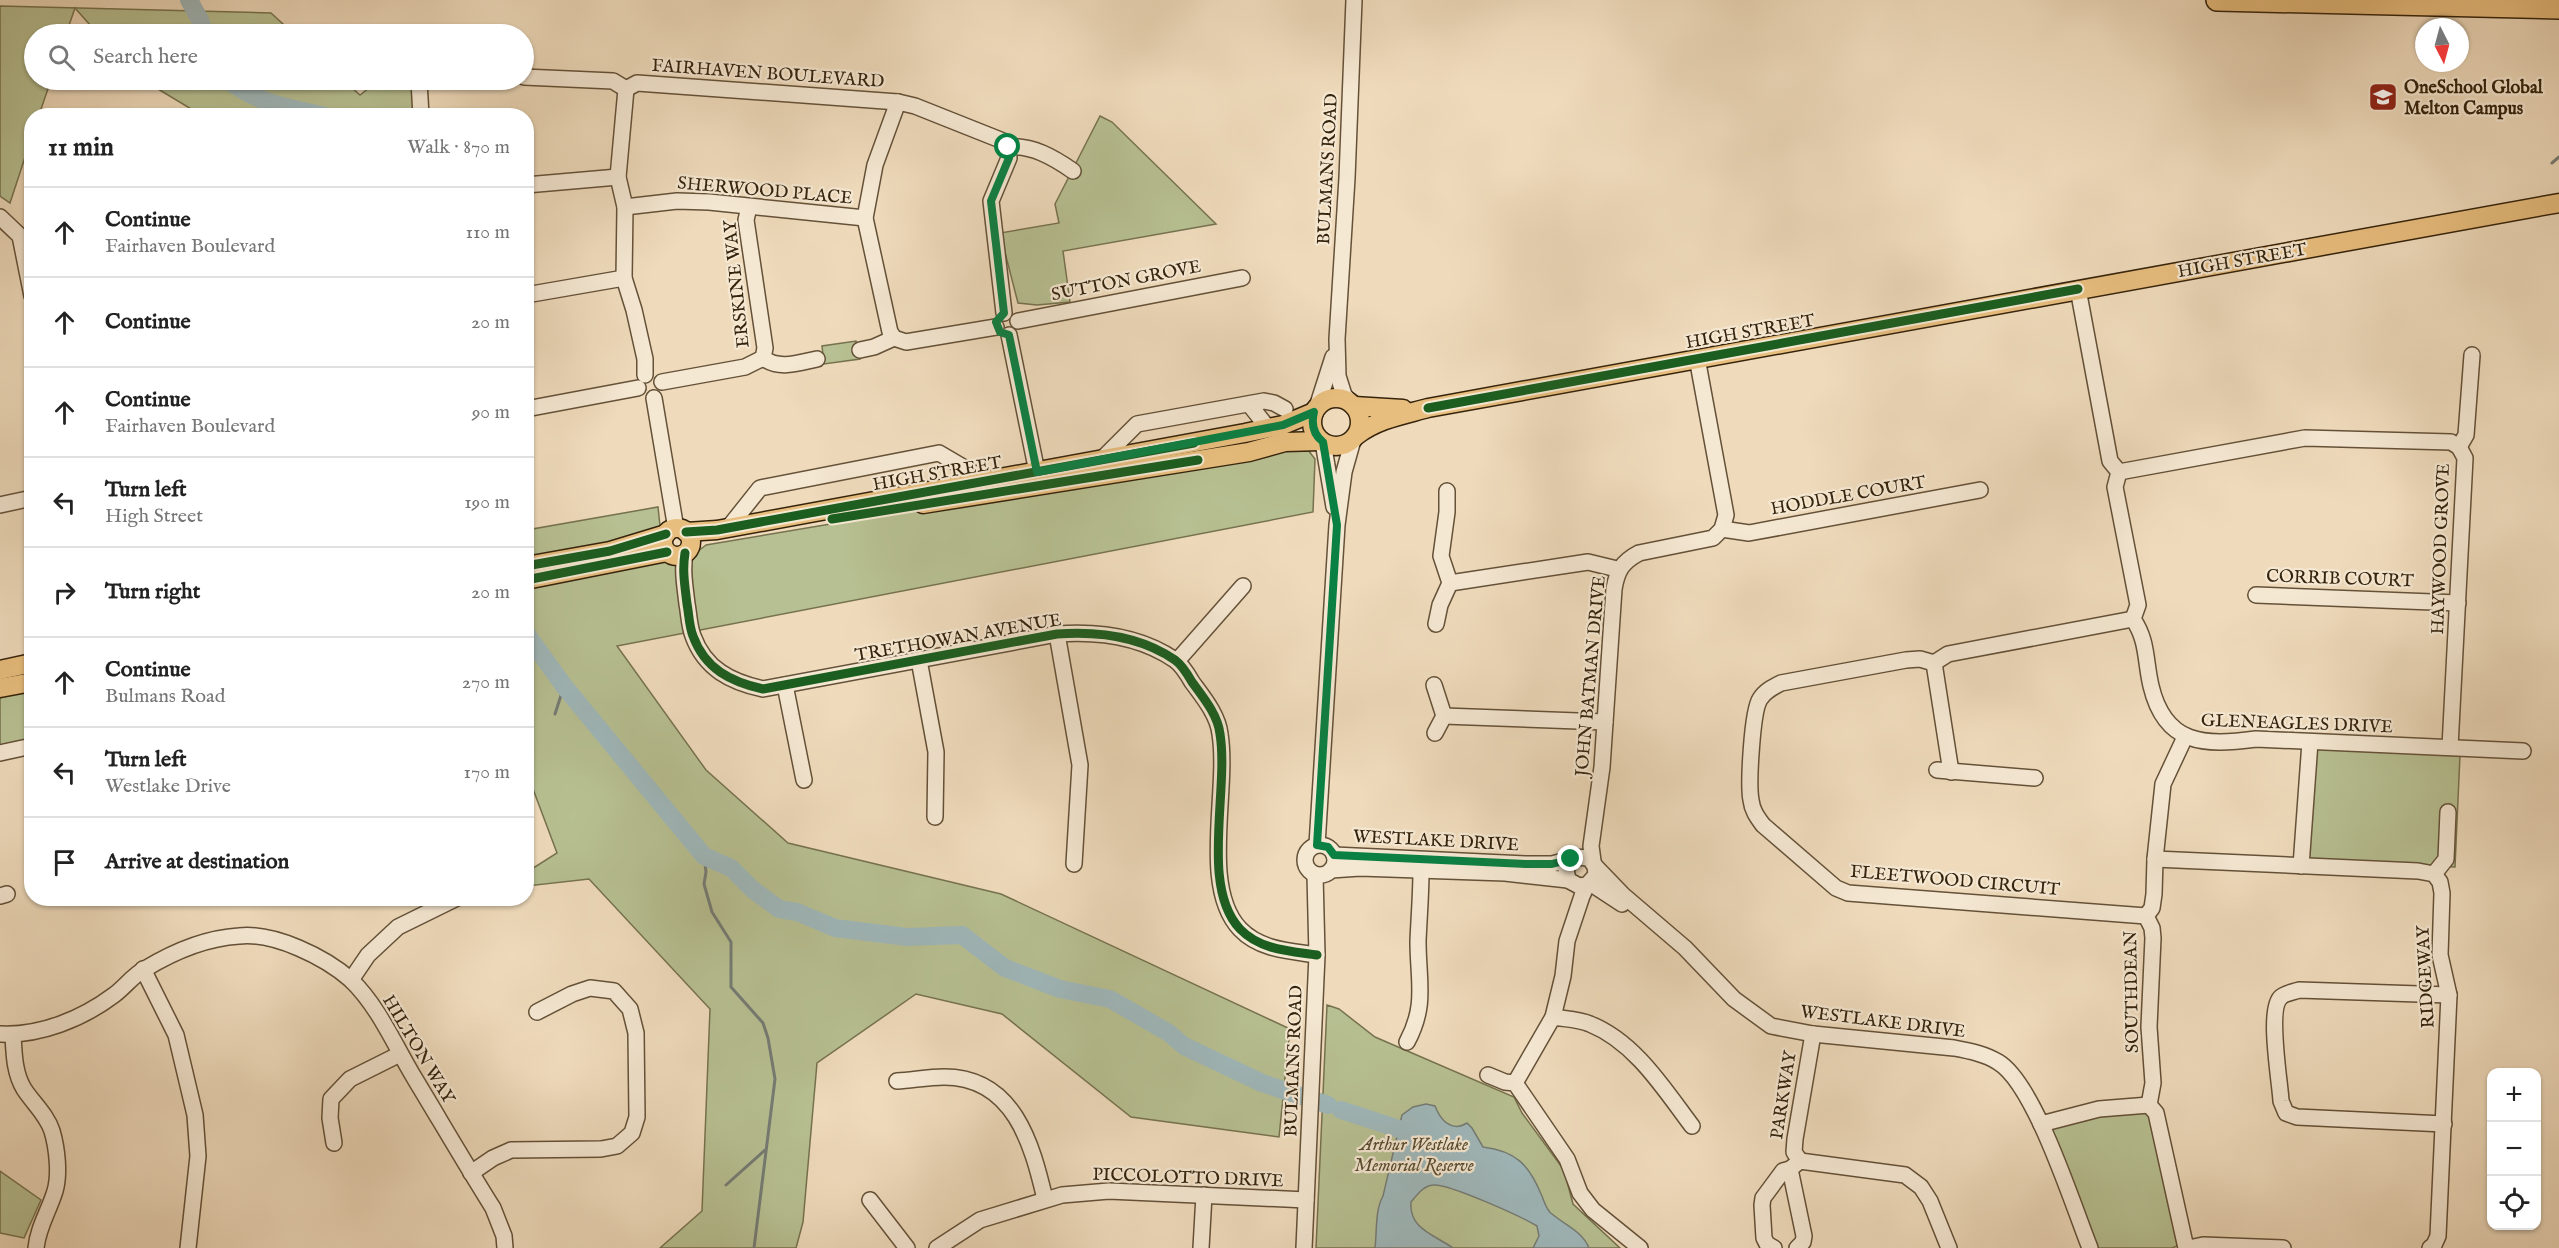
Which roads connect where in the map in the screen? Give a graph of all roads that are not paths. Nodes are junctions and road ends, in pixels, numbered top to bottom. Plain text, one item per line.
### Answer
1 (2217, 0) edge
2 (1353, 4) edge
3 (2559, 8) edge
4 (534, 77) edge
5 (626, 89) junction
6 (420, 90) edge
7 (898, 102) junction
8 (421, 108) edge
9 (1008, 147) junction
10 (1073, 171) dead end
11 (618, 177) junction
12 (534, 184) edge
13 (2559, 202) edge
14 (625, 207) junction
15 (749, 207) junction
16 (0, 217) edge
17 (866, 218) junction
18 (24, 256) edge
19 (624, 278) junction
20 (1242, 278) dead end
21 (2078, 289) junction
22 (534, 294) edge
23 (1004, 313) junction
24 (1018, 321) junction
25 (1003, 331) junction
26 (894, 338) junction
27 (1337, 339) junction
28 (860, 351) dead end
29 (2472, 355) dead end
30 (763, 358) junction
31 (1697, 358) junction
32 (817, 359) dead end
33 (641, 382) junction
34 (662, 382) junction
35 (654, 398) junction
36 (1248, 404) junction
37 (1352, 404) junction
38 (534, 407) edge
39 (1428, 408) junction
40 (1285, 409) dead end
41 (1316, 410) junction
42 (1268, 428) junction
43 (1355, 438) junction
44 (1322, 442) junction
45 (2459, 447) junction
46 (1101, 460) junction
47 (1037, 472) junction
48 (2119, 472) junction
49 (985, 480) junction
50 (1980, 490) dead end
51 (1447, 491) dead end
52 (24, 500) edge
53 (0, 505) edge
54 (1337, 525) junction
55 (729, 527) junction
56 (1722, 529) junction
57 (678, 543) junction
58 (534, 565) edge
59 (1617, 569) junction
60 (534, 578) edge
61 (1450, 583) junction
62 (1243, 586) dead end
63 (2256, 595) dead end
64 (2458, 603) junction
65 (2133, 619) junction
66 (1436, 624) dead end
67 (1057, 634) junction
68 (920, 660) junction
69 (1176, 661) junction
70 (1934, 663) junction
71 (24, 665) edge
72 (0, 670) edge
73 (24, 684) edge
74 (785, 685) junction
75 (1434, 686) dead end
76 (0, 688) edge
77 (1444, 716) junction
78 (1605, 722) junction
79 (1436, 733) dead end
80 (2185, 737) junction
81 (2310, 741) junction
82 (2450, 747) junction
83 (24, 748) edge
84 (2523, 751) dead end
85 (0, 753) edge
86 (2035, 778) dead end
87 (804, 780) dead end
88 (2448, 812) dead end
89 (935, 817) dead end
90 (1594, 823) junction
91 (1317, 845) junction
92 (1573, 858) junction
93 (2155, 858) junction
94 (1333, 862) junction
95 (1074, 864) dead end
96 (1594, 864) junction
97 (2301, 866) junction
98 (1421, 870) junction
99 (2434, 874) junction
100 (1315, 875) junction
101 (1569, 881) junction
102 (1589, 884) junction
103 (441, 906) edge
104 (2146, 916) junction
105 (1573, 926) junction
106 (1317, 955) junction
107 (143, 969) junction
108 (1714, 977) junction
109 (351, 981) junction
110 (2448, 995) junction
111 (537, 1012) dead end
112 (1553, 1017) junction
113 (7, 1034) edge
114 (1813, 1034) junction
115 (1406, 1044) dead end
116 (399, 1054) junction
117 (1488, 1075) dead end
118 (897, 1081) dead end
119 (1515, 1083) junction
120 (2149, 1105) junction
121 (1693, 1120) dead end
122 (2041, 1124) junction
123 (2444, 1124) junction
124 (334, 1143) dead end
125 (1795, 1165) junction
126 (471, 1173) junction
127 (1204, 1195) junction
128 (1045, 1199) junction
129 (870, 1200) dead end
130 (1306, 1200) junction
131 (36, 1248) edge
132 (188, 1248) edge
133 (505, 1248) edge
134 (907, 1248) edge
135 (937, 1248) edge
136 (1201, 1248) edge
137 (1304, 1248) edge
138 (1640, 1248) edge
139 (1774, 1248) edge
140 (1797, 1248) edge
141 (1949, 1248) edge
142 (2090, 1248) edge
143 (2188, 1248) edge
144 (2283, 1248) edge
145 (2430, 1248) edge

1 - 3 highway
2 - 27 street, BULMANS ROAD
4 - 5 street
5 - 7 street, FAIRHAVEN BOULEVARD
5 - 11 street
6 - 8 street
7 - 9 street, FAIRHAVEN BOULEVARD
7 - 17 street
9 - 10 street, FAIRHAVEN BOULEVARD
9 - 23 street
11 - 12 street
11 - 14 street
13 - 21 main road, HIGH STREET
14 - 15 street, SHERWOOD PLACE
14 - 19 street
15 - 17 street, SHERWOOD PLACE
15 - 30 street, ERSKINE WAY
16 - 18 street
17 - 26 street
19 - 22 street
19 - 33 street
20 - 24 street, SUTTON GROVE
21 - 31 main road, HIGH STREET
21 - 48 street, GLENEAGLES DRIVE
23 - 24 street
23 - 25 street
24 - 25 street
25 - 26 street
25 - 47 street
26 - 28 street
27 - 37 street, BULMANS ROAD
27 - 41 street, BULMANS ROAD
29 - 45 street
30 - 32 street, ERSKINE WAY
30 - 34 street, ERSKINE WAY
31 - 39 main road, HIGH STREET
31 - 56 street
33 - 34 street
33 - 35 street
33 - 38 street
34 - 35 street
35 - 57 street
36 - 40 street
36 - 42 street
36 - 46 street
37 - 39 main road, HIGH STREET
37 - 41 main road
37 - 43 main road
39 - 43 main road, HIGH STREET
41 - 42 main road, HIGH STREET
41 - 44 main road
42 - 46 main road, HIGH STREET
43 - 44 main road
43 - 54 street
44 - 54 street
44 - 57 main road, HIGH STREET
45 - 48 street, HAYWOOD GROVE
45 - 64 street, HAYWOOD GROVE
46 - 47 main road, HIGH STREET
47 - 49 main road, HIGH STREET
48 - 65 street, GLENEAGLES DRIVE
49 - 55 main road, HIGH STREET
49 - 55 street
50 - 56 street, HODDLE COURT
51 - 61 street
52 - 53 street
54 - 91 street
55 - 57 main road, HIGH STREET
56 - 59 street, JOHN BATMAN DRIVE
57 - 58 main road, HIGH STREET
57 - 60 main road, HIGH STREET
57 - 74 street, TRETHOWAN AVENUE
59 - 61 street
59 - 78 street, JOHN BATMAN DRIVE
61 - 66 street
62 - 69 street
63 - 64 street, CORRIB COURT
64 - 82 street, HAYWOOD GROVE
65 - 70 street, FLEETWOOD CIRCUIT
65 - 80 street, GLENEAGLES DRIVE
67 - 68 street, TRETHOWAN AVENUE
67 - 69 street, TRETHOWAN AVENUE
67 - 95 street
68 - 74 street, TRETHOWAN AVENUE
68 - 89 street
69 - 106 street, TRETHOWAN AVENUE
70 - 86 street
70 - 104 street, FLEETWOOD CIRCUIT
71 - 72 main road
73 - 76 main road
74 - 87 street
75 - 77 street
77 - 78 street
77 - 79 street
78 - 90 street, JOHN BATMAN DRIVE
80 - 81 street, GLENEAGLES DRIVE
80 - 93 street, SOUTHDEAN
81 - 82 street, GLENEAGLES DRIVE
81 - 97 street
82 - 84 street, GLENEAGLES DRIVE
83 - 85 street
88 - 99 street
90 - 92 street, JOHN BATMAN DRIVE
90 - 96 street, JOHN BATMAN DRIVE
91 - 94 street
91 - 100 street
92 - 94 street, WESTLAKE DRIVE
92 - 96 street
92 - 101 street
93 - 97 street
93 - 104 street, SOUTHDEAN
94 - 98 street, WESTLAKE DRIVE
94 - 100 street
96 - 102 street
96 - 108 street, WESTLAKE DRIVE
97 - 99 street
98 - 101 street, WESTLAKE DRIVE
98 - 115 street
99 - 110 street, RIDGEWAY
100 - 106 street, BULMANS ROAD
101 - 102 street
101 - 105 street
102 - 105 street
102 - 108 street, WESTLAKE DRIVE
103 - 109 street
104 - 120 street, SOUTHDEAN
105 - 112 street
106 - 130 street, BULMANS ROAD
107 - 109 street, HILTON WAY
107 - 113 street, HILTON WAY
107 - 132 street
108 - 114 street, WESTLAKE DRIVE
109 - 116 street, HILTON WAY
110 - 123 street, RIDGEWAY
110 - 123 street
111 - 126 street
112 - 119 street
112 - 121 street
113 - 131 street, HILTON WAY
114 - 122 street, WESTLAKE DRIVE
114 - 125 street, PARKWAY
116 - 124 street
116 - 126 street, HILTON WAY
117 - 119 street
118 - 128 street
119 - 138 street
120 - 122 street
120 - 143 street, SOUTHDEAN
122 - 142 street, WESTLAKE DRIVE
123 - 145 street, RIDGEWAY
125 - 139 street
125 - 140 street, PARKWAY
125 - 141 street
126 - 133 street, HILTON WAY
127 - 128 street, PICCOLOTTO DRIVE
127 - 130 street, PICCOLOTTO DRIVE
127 - 136 street
128 - 135 street, PICCOLOTTO DRIVE
129 - 134 street
130 - 137 street, BULMANS ROAD
143 - 144 street

